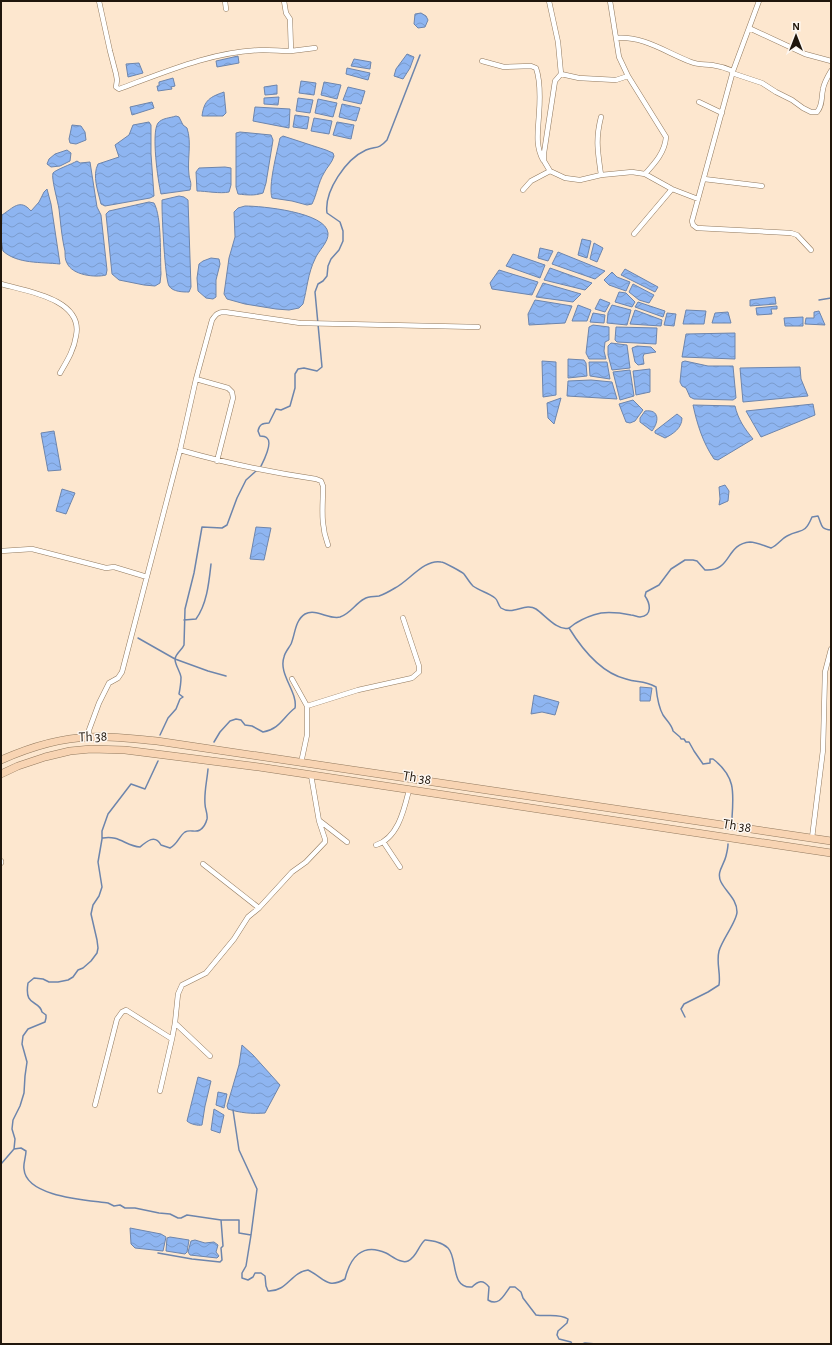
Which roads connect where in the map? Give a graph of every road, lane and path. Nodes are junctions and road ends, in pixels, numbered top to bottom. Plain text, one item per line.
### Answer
1 (99, 1) edge
2 (225, 1) edge
3 (284, 1) edge
4 (549, 1) edge
5 (610, 1) edge
6 (759, 1) edge
7 (226, 9) dead end
8 (749, 28) junction
9 (616, 38) junction
10 (315, 48) dead end
11 (291, 51) junction
12 (482, 61) dead end
13 (831, 61) edge
14 (831, 71) edge
15 (732, 72) junction
16 (561, 74) junction
17 (628, 76) junction
18 (700, 102) dead end
19 (722, 113) junction
20 (601, 117) dead end
21 (544, 161) junction
22 (550, 171) junction
23 (646, 174) junction
24 (601, 175) junction
25 (704, 178) junction
26 (762, 186) dead end
27 (672, 189) junction
28 (523, 190) dead end
29 (698, 199) junction
30 (634, 234) dead end
31 (811, 250) dead end
32 (1, 284) edge
33 (478, 327) dead end
34 (60, 373) dead end
35 (196, 379) junction
36 (180, 450) junction
37 (217, 461) junction
38 (328, 544) dead end
39 (1, 551) edge
40 (148, 577) junction
41 (403, 618) dead end
42 (831, 649) edge
43 (292, 679) dead end
44 (307, 706) junction
45 (89, 737) junction
46 (262, 757) junction
47 (1, 760) edge
48 (301, 763) junction
49 (259, 767) junction
50 (1, 774) edge
51 (311, 775) junction
52 (409, 790) junction
53 (624, 810) junction
54 (319, 821) junction
55 (623, 821) junction
56 (812, 838) junction
57 (831, 841) edge
58 (347, 842) dead end
59 (384, 842) junction
60 (376, 845) dead end
61 (831, 853) edge
62 (203, 864) dead end
63 (400, 867) dead end
64 (259, 908) junction
65 (176, 1023) junction
66 (172, 1039) junction
67 (210, 1056) dead end
68 (160, 1091) dead end
69 (95, 1105) dead end

1 - 11 street
2 - 7 street
3 - 11 street
4 - 16 street
5 - 9 street
6 - 8 street
8 - 13 street
8 - 15 street
9 - 15 street
9 - 17 street
10 - 11 street
12 - 21 street
14 - 15 street
15 - 19 street
16 - 17 street
16 - 21 street
17 - 23 street
18 - 19 street
19 - 25 street
20 - 24 street
21 - 22 street
22 - 24 street
22 - 28 street
23 - 24 street
23 - 27 street
25 - 26 street
25 - 29 street
27 - 29 street
27 - 30 street
29 - 31 street
32 - 34 street
33 - 35 street
35 - 36 street
35 - 37 street
36 - 37 street
36 - 40 street
37 - 38 street
39 - 40 street
40 - 45 street
41 - 44 street
42 - 56 street
43 - 44 street
44 - 48 street
45 - 46 street, Th 38
45 - 47 street, Th 38
46 - 48 street, Th 38
46 - 49 street
48 - 53 street, Th 38
49 - 50 street, Th 38
49 - 51 street, Th 38
51 - 52 street, Th 38
51 - 54 street
52 - 55 street, Th 38
52 - 59 street
53 - 55 street
53 - 56 street, Th 38
54 - 58 street
54 - 64 street
55 - 61 street, Th 38
56 - 57 street, Th 38
59 - 60 street
59 - 63 street
62 - 64 street
64 - 65 street
65 - 66 street
65 - 67 street
66 - 68 street
66 - 69 street

